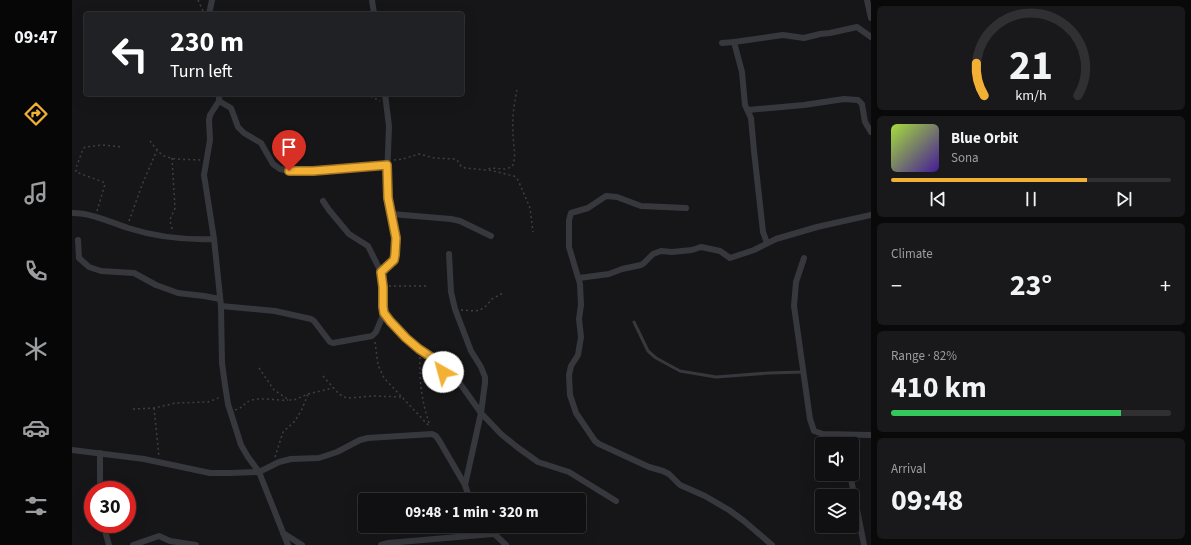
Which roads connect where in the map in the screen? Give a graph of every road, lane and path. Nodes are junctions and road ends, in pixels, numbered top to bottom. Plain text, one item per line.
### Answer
1 (198, 0) edge
2 (212, 0) edge
3 (372, 0) edge
4 (867, 0) edge
5 (204, 12) edge
6 (209, 12) edge
7 (374, 12) edge
8 (871, 18) edge
9 (871, 37) edge
10 (734, 42) junction
11 (722, 43) dead end
12 (517, 90) dead end
13 (219, 96) edge
14 (370, 96) edge
15 (385, 96) edge
16 (219, 101) junction
17 (387, 105) junction
18 (748, 110) junction
19 (871, 132) edge
20 (150, 142) dead end
21 (122, 147) dead end
22 (157, 150) junction
23 (172, 158) junction
24 (206, 160) junction
25 (387, 163) junction
26 (487, 170) junction
27 (323, 201) dead end
28 (686, 208) dead end
29 (72, 214) edge
30 (391, 214) junction
31 (871, 215) edge
32 (96, 217) junction
33 (131, 229) junction
34 (533, 232) dead end
35 (491, 236) dead end
36 (175, 238) junction
37 (214, 239) junction
38 (78, 240) dead end
39 (768, 243) junction
40 (449, 254) dead end
41 (804, 258) dead end
42 (381, 272) junction
43 (579, 278) junction
44 (426, 286) dead end
45 (383, 287) junction
46 (503, 293) dead end
47 (220, 299) junction
48 (221, 306) junction
49 (455, 310) junction
50 (384, 313) junction
51 (634, 322) dead end
52 (374, 334) junction
53 (419, 349) junction
54 (259, 368) dead end
55 (804, 372) junction
56 (323, 376) dead end
57 (334, 388) junction
58 (308, 394) junction
59 (227, 396) junction
60 (402, 397) junction
61 (290, 400) junction
62 (154, 408) junction
63 (133, 409) dead end
64 (231, 413) junction
65 (481, 413) junction
66 (848, 435) joint
67 (871, 435) edge
68 (72, 450) edge
69 (100, 454) junction
70 (159, 462) junction
71 (271, 466) junction
72 (259, 472) junction
73 (100, 481) edge
74 (851, 481) edge
75 (465, 485) junction
76 (468, 493) edge
77 (616, 501) dead end
78 (106, 533) edge
79 (283, 533) junction
80 (493, 534) joint
81 (109, 545) edge
82 (133, 545) edge
83 (196, 545) edge
84 (288, 545) edge
85 (302, 545) edge
86 (381, 545) edge
87 (506, 545) edge
88 (772, 545) edge
89 (864, 545) edge

1 - 5 path
2 - 6 street
3 - 7 street
4 - 8 street
9 - 10 street
10 - 11 street
10 - 18 street
12 - 26 path
13 - 16 street
14 - 17 path
15 - 17 street
16 - 24 street
16 - 25 street
17 - 25 street
18 - 19 street
18 - 39 street
20 - 22 path
21 - 32 path
22 - 23 path
22 - 33 path
23 - 24 path
23 - 36 path
24 - 37 street
25 - 26 path
25 - 30 street
26 - 34 path
27 - 42 street
28 - 43 street
29 - 32 street
30 - 35 street
30 - 42 street
31 - 39 street
32 - 33 street
33 - 36 street
36 - 37 street
37 - 47 street
38 - 47 street
39 - 43 street
40 - 49 street
41 - 55 street
42 - 45 street
43 - 88 street
44 - 45 path
45 - 50 street
46 - 49 path
47 - 48 street
48 - 52 street
48 - 59 street
49 - 65 street
50 - 52 street
50 - 53 street
51 - 55 lane
52 - 60 path
53 - 60 path
53 - 65 street
54 - 61 path
55 - 66 street
56 - 57 path
57 - 58 path
57 - 60 path
58 - 61 path
58 - 71 path
59 - 62 path
59 - 64 street
61 - 64 path
62 - 63 path
62 - 70 path
64 - 72 street
65 - 75 street
65 - 77 street
66 - 67 street
68 - 69 street
69 - 70 street
69 - 73 street
70 - 72 street
71 - 72 street
71 - 75 street
72 - 79 street
74 - 89 street
75 - 76 street
78 - 81 street
79 - 84 street
79 - 85 street
80 - 86 street
80 - 87 street
82 - 83 street

